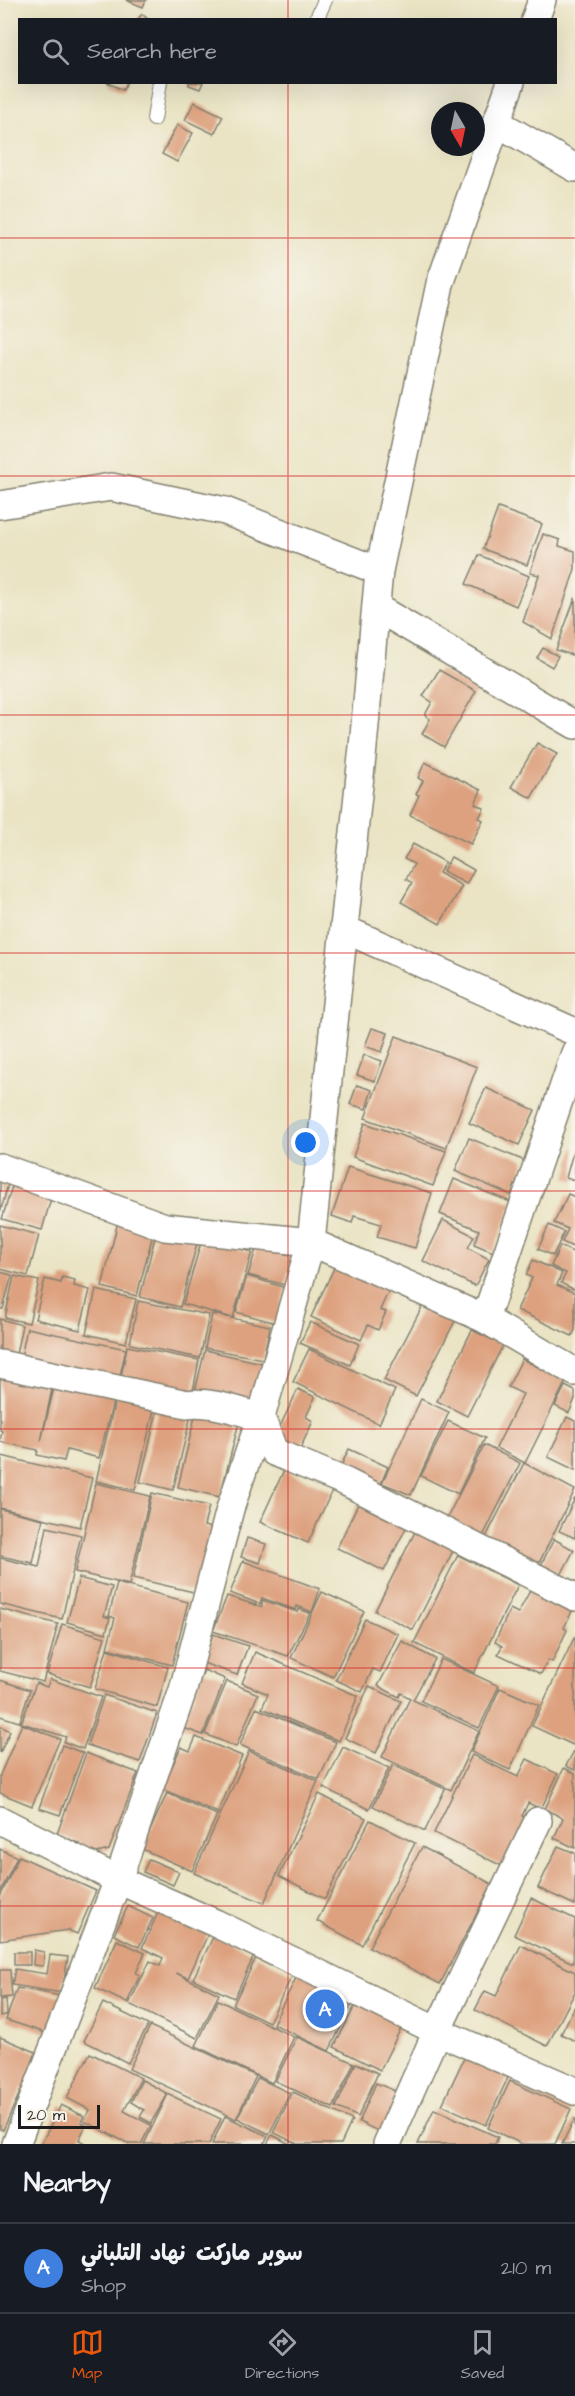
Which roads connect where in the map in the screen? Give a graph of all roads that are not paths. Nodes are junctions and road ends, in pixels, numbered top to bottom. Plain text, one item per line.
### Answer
1 (325, 0) edge
2 (542, 0) edge
3 (317, 18) edge
4 (535, 18) edge
5 (160, 84) edge
6 (510, 84) edge
7 (154, 119) dead end
8 (496, 122) junction
9 (575, 168) edge
10 (0, 505) edge
11 (379, 572) junction
12 (377, 608) junction
13 (575, 725) edge
14 (344, 929) junction
15 (575, 1032) edge
16 (575, 1053) edge
17 (0, 1167) edge
18 (311, 1242) junction
19 (485, 1319) junction
20 (0, 1364) edge
21 (575, 1372) edge
22 (261, 1417) junction
23 (575, 1597) edge
24 (0, 1820) edge
25 (538, 1821) dead end
26 (118, 1880) junction
27 (437, 2031) junction
28 (575, 2091) edge
29 (16, 2144) edge
30 (387, 2144) edge

1 - 3 lane
2 - 4 street
5 - 7 lane
6 - 8 street
8 - 9 street
8 - 11 street
10 - 11 street
11 - 12 street
12 - 13 street
12 - 14 street
14 - 15 street
14 - 18 street
16 - 19 street
17 - 18 street
18 - 19 street
18 - 22 street
19 - 21 street
20 - 22 street
22 - 23 street
22 - 26 street
24 - 26 street
25 - 27 street
26 - 27 street
26 - 29 street
27 - 28 street
27 - 30 street

